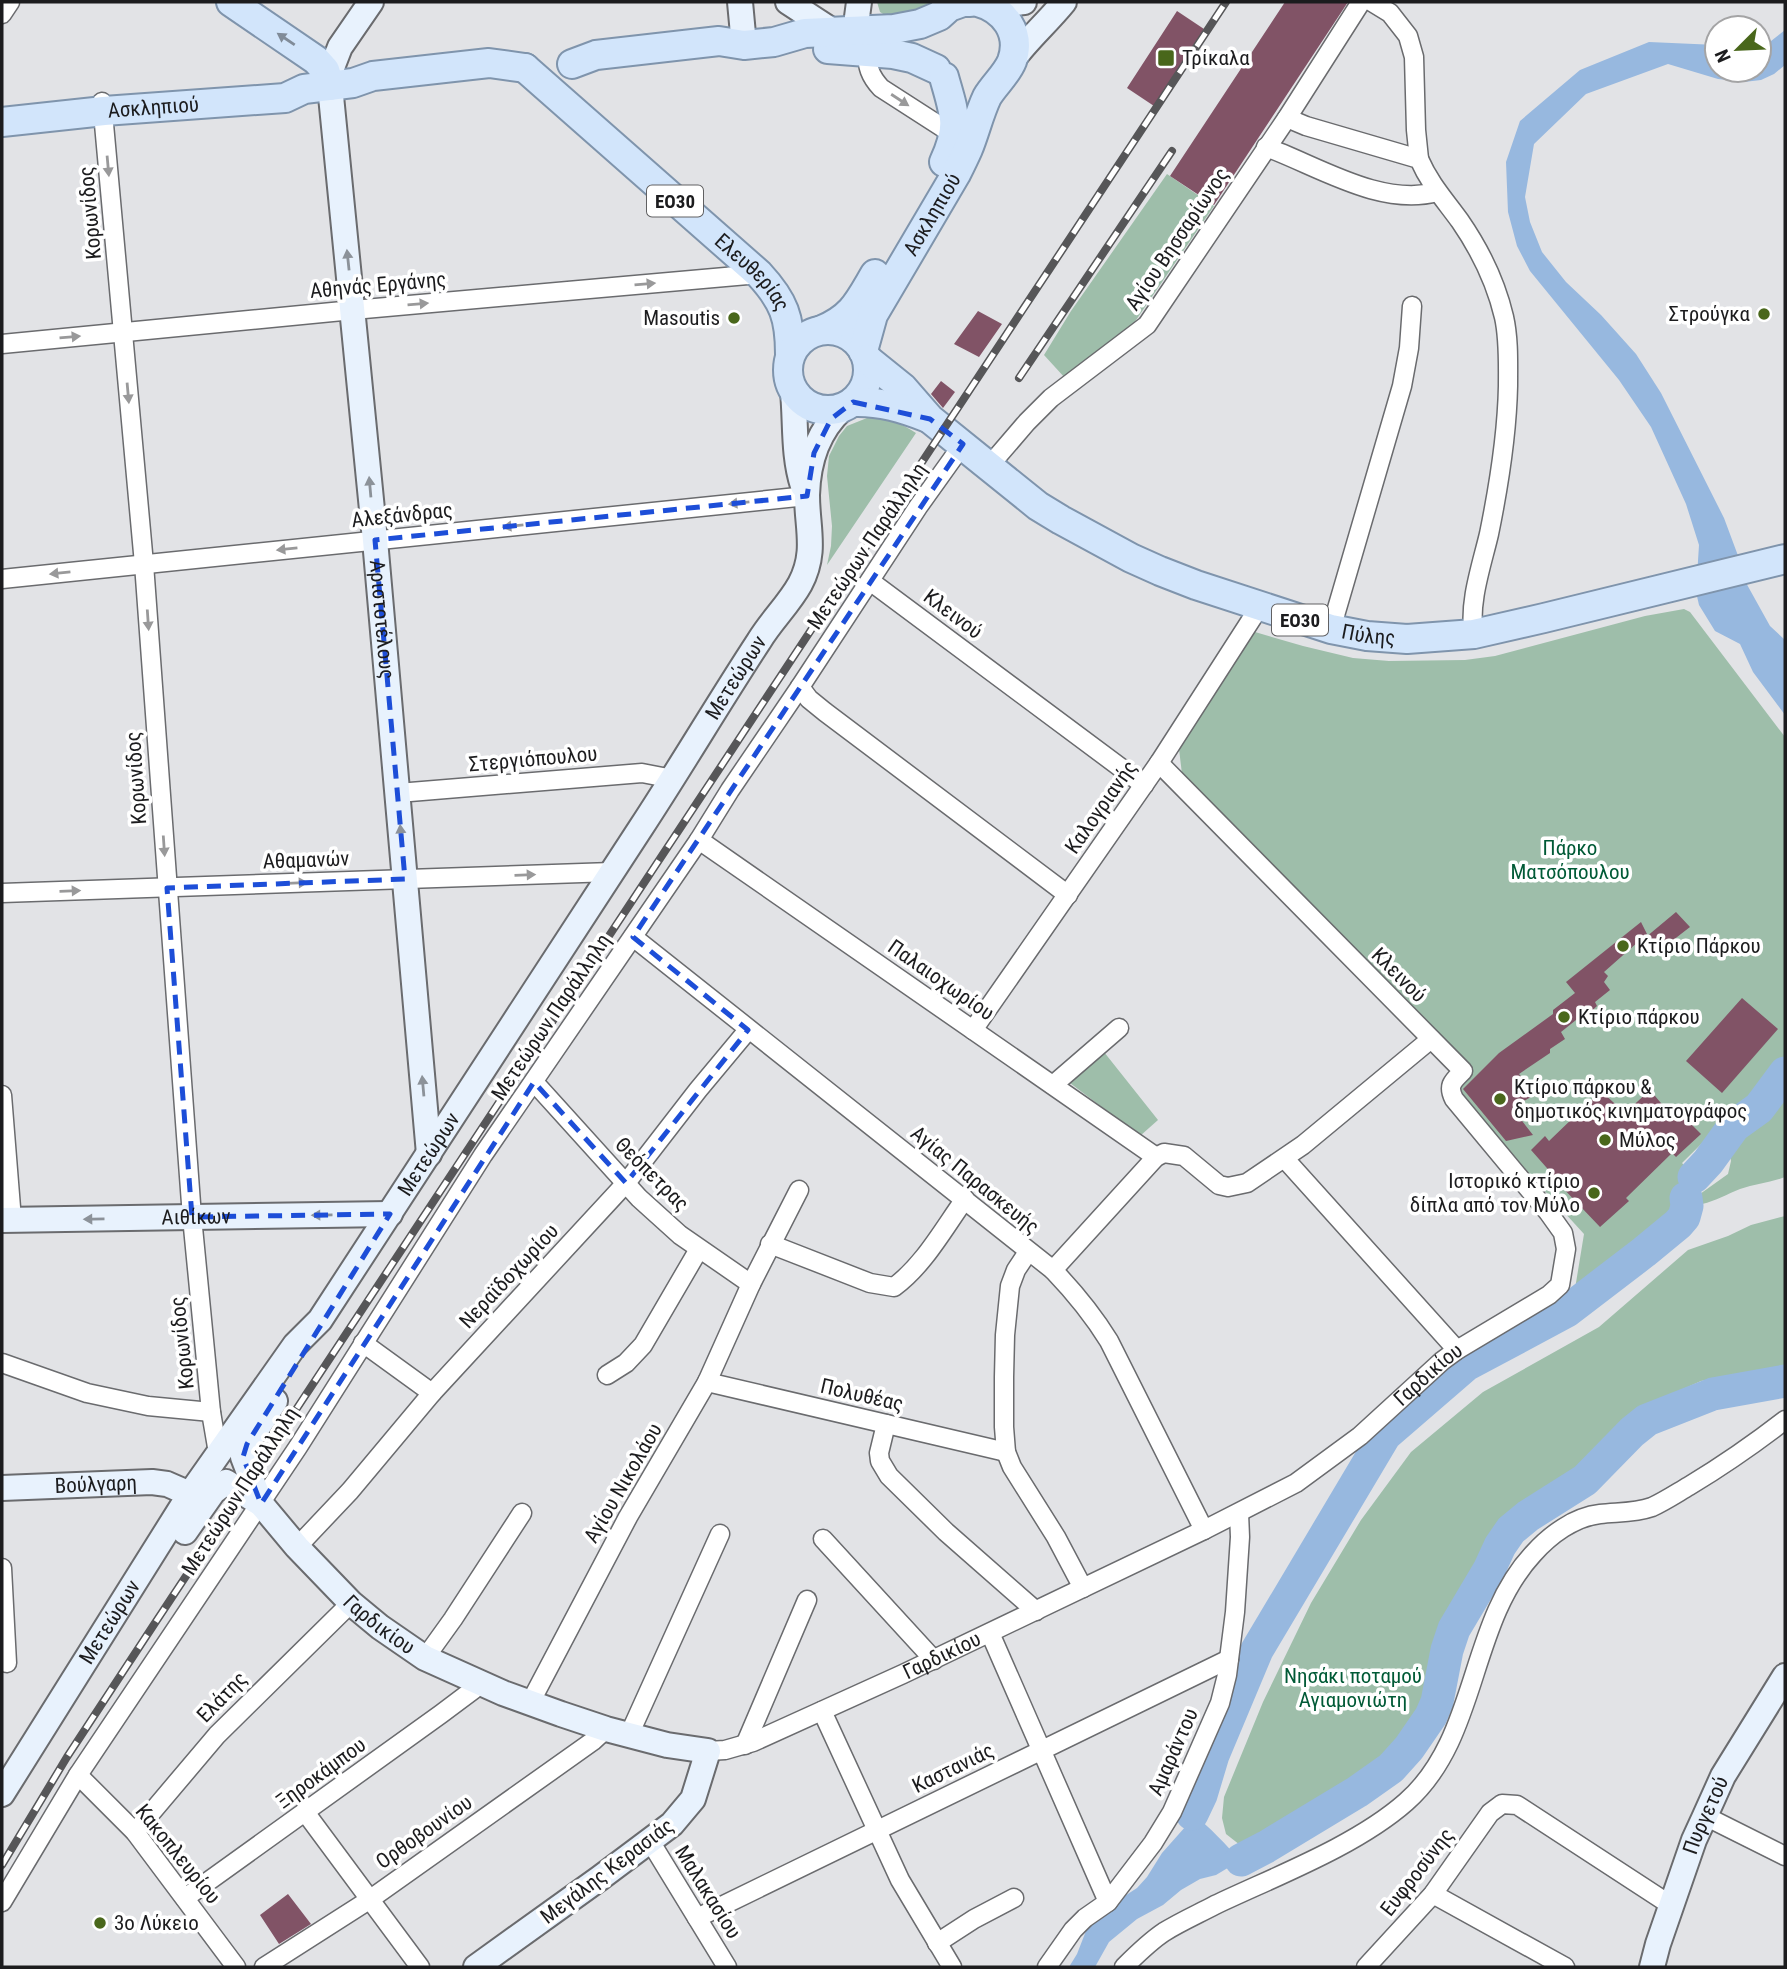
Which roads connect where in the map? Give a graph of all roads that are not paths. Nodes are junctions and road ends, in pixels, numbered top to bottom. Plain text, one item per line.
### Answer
1 (10, 2) edge
2 (231, 2) edge
3 (371, 2) edge
4 (740, 2) edge
5 (788, 2) edge
6 (859, 2) edge
7 (1024, 2) edge
8 (1064, 2) edge
9 (1361, 2) edge
10 (1372, 2) edge
11 (980, 3) edge
12 (2, 14) edge
13 (939, 16) junction
14 (853, 38) junction
15 (774, 43) junction
16 (744, 45) junction
17 (525, 68) junction
18 (1006, 69) junction
19 (940, 73) junction
20 (329, 84) junction
21 (103, 105) junction
22 (2, 108) edge
23 (1287, 118) junction
24 (2, 122) edge
25 (954, 135) junction
26 (1266, 147) junction
27 (1419, 159) junction
28 (1437, 192) junction
29 (759, 274) junction
30 (1412, 306) dead end
31 (353, 310) junction
32 (822, 330) junction
33 (123, 332) junction
34 (2, 344) edge
35 (790, 354) junction
36 (865, 355) junction
37 (793, 392) junction
38 (848, 405) junction
39 (930, 419) junction
40 (963, 444) junction
41 (990, 466) junction
42 (807, 496) junction
43 (375, 540) junction
44 (144, 564) junction
45 (1781, 564) edge
46 (2, 579) edge
47 (870, 580) junction
48 (1260, 606) junction
49 (1331, 629) junction
50 (1474, 634) junction
51 (800, 687) junction
52 (1159, 763) junction
53 (673, 779) junction
54 (1144, 785) junction
55 (398, 793) junction
56 (699, 840) junction
57 (612, 872) junction
58 (405, 879) junction
59 (167, 888) junction
60 (2, 894) edge
61 (1068, 895) junction
62 (633, 937) junction
63 (1119, 1028) dead end
64 (748, 1030) junction
65 (973, 1030) junction
66 (1430, 1040) junction
67 (534, 1082) junction
68 (1053, 1086) junction
69 (2, 1095) edge
70 (429, 1154) junction
71 (1156, 1157) junction
72 (1285, 1159) junction
73 (626, 1183) junction
74 (799, 1190) dead end
75 (965, 1199) junction
76 (390, 1214) junction
77 (192, 1217) junction
78 (7, 1220) edge
79 (1563, 1233) joint
80 (770, 1244) junction
81 (699, 1249) junction
82 (1028, 1252) junction
83 (1053, 1270) junction
84 (751, 1284) junction
85 (320, 1320) junction
86 (363, 1343) junction
87 (1457, 1350) junction
88 (2, 1363) edge
89 (607, 1375) dead end
90 (707, 1382) junction
91 (432, 1393) junction
92 (211, 1412) junction
93 (1785, 1420) edge
94 (886, 1424) junction
95 (1006, 1452) junction
96 (218, 1453) junction
97 (2, 1489) edge
98 (190, 1494) junction
99 (261, 1504) junction
100 (522, 1513) dead end
101 (1239, 1513) junction
102 (1204, 1530) junction
103 (720, 1534) dead end
104 (823, 1539) dead end
105 (297, 1547) junction
106 (2, 1568) edge
107 (1083, 1588) junction
108 (807, 1600) dead end
109 (351, 1603) junction
110 (1036, 1611) junction
111 (117, 1613) junction
112 (990, 1633) junction
113 (425, 1658) junction
114 (1229, 1659) junction
115 (934, 1660) junction
116 (7, 1663) dead end
117 (1785, 1676) edge
118 (480, 1682) junction
119 (530, 1703) junction
120 (822, 1711) junction
121 (618, 1732) junction
122 (745, 1745) junction
123 (1041, 1750) junction
124 (708, 1751) junction
125 (78, 1775) junction
126 (2, 1794) edge
127 (304, 1812) junction
128 (1705, 1816) junction
129 (877, 1830) junction
130 (135, 1832) junction
131 (650, 1842) junction
132 (1785, 1856) edge
133 (1433, 1894) junction
134 (186, 1898) junction
135 (1014, 1898) dead end
136 (369, 1900) junction
137 (2, 1902) edge
138 (1108, 1902) junction
139 (1672, 1906) junction
140 (697, 1919) junction
141 (937, 1942) junction
142 (236, 1967) edge
143 (264, 1967) edge
144 (420, 1967) edge
145 (476, 1967) edge
146 (727, 1967) edge
147 (952, 1967) edge
148 (1048, 1967) edge
149 (1124, 1967) edge
150 (1366, 1967) edge
151 (1565, 1967) edge
152 (1653, 1967) edge

1 - 12 street
20 -> 2 main road
3 - 20 street
4 - 16 street
5 - 14 street
6 - 14 street
7 - 11 street
8 - 18 street
9 - 23 street, Αγίου Βησσαρίωνος
10 - 27 street
11 - 13 main road, Ασκληπιού
11 - 18 main road
13 - 14 main road, Ασκληπιού
13 - 19 main road, Ασκληπιού
14 - 15 main road, Ασκληπιού
14 - 15 main road, Ασκληπιού
14 - 19 main road, Ασκληπιού
14 -> 25 street
15 - 16 main road, Ασκληπιού
16 - 17 main road, Ασκληπιού
17 - 20 main road, Ασκληπιού
17 - 29 main road, Ελευθερίας / ΕΟ30
18 - 19 main road, Ασκληπιού
18 - 36 main road, Ασκληπιού
19 - 25 main road, Ασκληπιού
20 - 21 main road, Ασκληπιού
31 -> 20 street, Αριστοτέλους
21 - 22 main road, Ασκληπιού
21 - 24 main road, Ασκληπιού
21 -> 33 street, Κορωνίδος
23 - 26 street, Αγίου Βησσαρίωνος
23 - 27 street
25 - 32 main road, Ασκληπιού
26 - 28 street
26 - 41 street, Αγίου Βησσαρίωνος
27 - 28 street
28 - 50 street
31 -> 29 street, Αθηνάς Εργάνης
29 - 35 main road, Ελευθερίας / ΕΟ30
30 - 49 street
31 - 33 street, Αθηνάς Εργάνης
43 -> 31 street, Αριστοτέλους
32 - 35 main road
32 - 36 main road, ΕΟ30
34 -> 33 street, Αθηνάς Εργάνης
33 -> 44 street, Κορωνίδος
35 - 37 main road, Ελευθερίας / ΕΟ30
36 - 38 main road
36 - 39 main road, ΕΟ30
37 - 38 main road, ΕΟ30
37 - 42 street, Μετεώρων
38 - 39 main road, ΕΟ30
38 - 42 street, Μετεώρων
39 - 40 main road, ΕΟ30
40 - 41 main road, Πύλης / ΕΟ30
40 - 47 street, Μετεώρων Παράλληλη
41 - 48 main road, Πύλης / ΕΟ30
42 -> 43 street, Αλεξάνδρας
42 - 53 street, Μετεώρων
43 -> 44 street, Αλεξάνδρας
43 - 55 street, Αριστοτέλους
44 -> 46 street, Αλεξάνδρας
44 -> 59 street, Κορωνίδος
45 - 50 main road, Πύλης / ΕΟ30
47 - 51 street, Μετεώρων Παράλληλη
47 - 54 street, Κλεινού
48 - 49 main road, Πύλης / ΕΟ30
48 - 52 street, Καλογριανής
49 - 50 main road, Πύλης / ΕΟ30
51 - 56 street, Μετεώρων Παράλληλη
51 - 61 street
52 - 54 street, Καλογριανής
52 - 66 street, Κλεινού
53 - 55 street, Στεργιόπουλου
53 - 57 street, Μετεώρων
54 - 61 street, Καλογριανής
58 -> 55 street, Αριστοτέλους
56 - 62 street, Μετεώρων Παράλληλη
56 - 65 street, Παλαιοχωρίου
58 -> 57 street, Αθαμανών
57 - 70 street, Μετεώρων
59 -> 58 street, Αθαμανών
70 -> 58 street, Αριστοτέλους
60 -> 59 street, Αθαμανών
59 - 77 street, Κορωνίδος
61 - 65 street, Καλογριανής
62 - 64 street, Αγίας Παρασκευής
62 - 67 street, Μετεώρων Παράλληλη
63 - 68 street
64 - 73 street, Νεραϊδοχωρίου
64 - 75 street, Αγίας Παρασκευής
65 - 68 street, Παλαιοχωρίου
66 - 72 street
66 - 79 street, Κλεινού
67 - 73 street, Θεόπετρας
67 - 86 street, Μετεώρων Παράλληλη
68 - 71 street, Παλαιοχωρίου
69 - 78 street
70 - 76 street, Μετεώρων
71 - 72 street
71 - 83 street
72 - 87 street
73 - 81 street, Θεόπετρας
73 - 91 street, Νεραϊδοχωρίου
74 - 80 street, Αγίου Νικολάου
75 - 80 street
75 - 82 street, Αγίας Παρασκευής
76 -> 77 street, Αιθίκων
76 - 85 street, Μετεώρων
77 -> 78 street, Αιθίκων
77 - 92 street, Κορωνίδος
79 - 87 street, Γαρδικίου
80 - 84 street, Αγίου Νικολάου
81 - 84 street, Θεόπετρας
81 - 89 street
82 - 83 street, Αγίας Παρασκευής
82 - 95 street
83 - 102 street, Αγίας Παρασκευής
84 - 90 street, Αγίου Νικολάου
85 - 96 street, Μετεώρων
85 - 99 street
86 - 91 street
86 - 99 street, Μετεώρων Παράλληλη
87 - 101 street, Γαρδικίου
88 - 92 street
90 - 94 street, Πολυθέας
90 - 119 street, Αγίου Νικολάου
91 - 105 street, Νεραϊδοχωρίου
92 - 96 street, Κορωνίδος
93 - 149 street
94 - 95 street, Πολυθέας
94 - 110 street
95 - 107 street
96 - 98 street, Μετεώρων
97 - 98 street, Βούλγαρη
98 - 111 street, Μετεώρων
99 - 105 street, Γαρδικίου
99 - 111 street
99 - 125 street, Μετεώρων Παράλληλη
100 - 113 street
101 - 102 street, Γαρδικίου
101 - 114 street, Αμαράντου
102 - 107 street, Γαρδικίου
103 - 121 street
104 - 115 street
105 - 109 street, Γαρδικίου
106 - 116 street
107 - 110 street, Γαρδικίου
108 - 122 street
109 - 113 street, Γαρδικίου
109 - 130 street, Ελάτης
110 - 112 street, Γαρδικίου
111 - 126 street, Μετεώρων
112 - 115 street, Γαρδικίου
112 - 123 street
113 - 118 street, Γαρδικίου
114 - 123 street, Καστανιάς
114 - 138 street, Αμαράντου
115 - 120 street, Γαρδικίου
117 - 128 street, Πυργετού
118 - 119 street, Γαρδικίου
118 - 127 street, Ξηροκάμπου
119 - 121 street, Γαρδικίου
120 - 122 street, Γαρδικίου
120 - 129 street
121 - 124 street, Γαρδικίου
121 - 136 street, Ορθοβουνίου
122 - 124 street, Γαρδικίου
123 - 129 street, Καστανιάς
123 - 138 street
124 - 131 street, Μεγάλης Κερασιάς
125 - 130 street, Κακοπλευρίου
125 - 137 street, Μετεώρων Παράλληλη
127 - 134 street, Ξηροκάμπου
127 - 136 street
128 - 132 street
128 - 139 street, Πυργετού
129 - 140 street, Καστανιάς
129 - 141 street
130 - 134 street, Κακοπλευρίου
131 - 140 street, Μαλακασίου
131 - 145 street, Μεγάλης Κερασιάς
133 - 139 street, Ευφροσύνης
133 - 150 street, Ευφροσύνης
133 - 151 street
134 - 142 street, Κακοπλευρίου
135 - 141 street
136 - 143 street, Ορθοβουνίου
136 - 144 street
138 - 148 street, Αμαράντου
139 - 152 street, Πυργετού
140 - 146 street, Μαλακασίου
141 - 147 street

